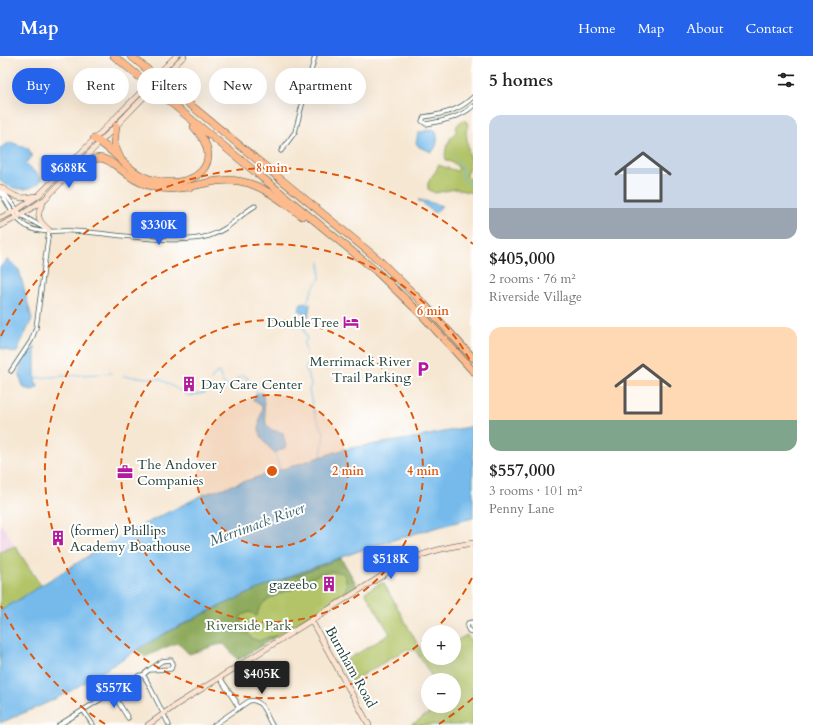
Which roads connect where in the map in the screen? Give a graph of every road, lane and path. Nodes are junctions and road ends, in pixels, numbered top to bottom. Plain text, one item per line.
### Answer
1 (114, 56) edge
2 (132, 56) edge
3 (176, 56) edge
4 (184, 56) edge
5 (314, 56) edge
6 (171, 65) junction
7 (168, 68) edge
8 (473, 97) edge
9 (137, 100) edge
10 (137, 101) edge
11 (473, 106) edge
12 (180, 110) junction
13 (116, 126) junction
14 (97, 142) junction
15 (281, 151) dead end
16 (118, 162) junction
17 (80, 165) junction
18 (0, 189) edge
19 (39, 195) junction
20 (45, 199) junction
21 (255, 206) dead end
22 (16, 214) junction
23 (0, 218) edge
24 (0, 224) edge
25 (49, 230) junction
26 (337, 239) junction
27 (473, 358) edge
28 (473, 370) edge
29 (11, 371) dead end
30 (473, 543) edge
31 (311, 620) junction
32 (473, 622) edge
33 (473, 632) edge
34 (149, 670) junction
35 (142, 675) junction
36 (220, 678) junction
37 (112, 692) junction
38 (239, 708) junction
39 (83, 710) junction
40 (164, 713) junction
41 (128, 718) dead end
42 (59, 725) edge
43 (93, 725) edge
44 (148, 725) edge
45 (169, 725) edge
46 (214, 725) edge
47 (272, 725) edge
48 (369, 725) edge

1 - 12 highway
2 - 27 highway
3 - 6 main road
4 - 6 main road
5 - 15 street
6 - 7 main road, bridge
8 - 11 street
9 - 14 main road
10 - 13 main road
12 - 16 highway
12 - 26 highway
13 - 14 main road
13 - 16 highway
14 - 16 highway
14 - 17 main road
14 - 19 main road
16 - 17 highway
16 - 26 highway
17 - 20 main road
18 - 19 main road
18 - 22 street
19 - 22 main road
20 - 22 main road
20 - 25 main road
21 - 25 street
22 - 23 main road
22 - 24 main road
22 - 25 street
22 - 25 street
25 - 29 street
26 - 28 highway
30 - 31 main road
31 - 36 main road
31 - 48 main road, Burnham Road
32 - 33 street
34 - 34 street
34 - 35 street
35 - 37 street
35 - 40 street
36 - 38 street
36 - 40 main road
37 - 39 street
37 - 41 street
38 - 46 street
38 - 47 street
39 - 42 street
39 - 43 street
40 - 44 main road
40 - 45 street

